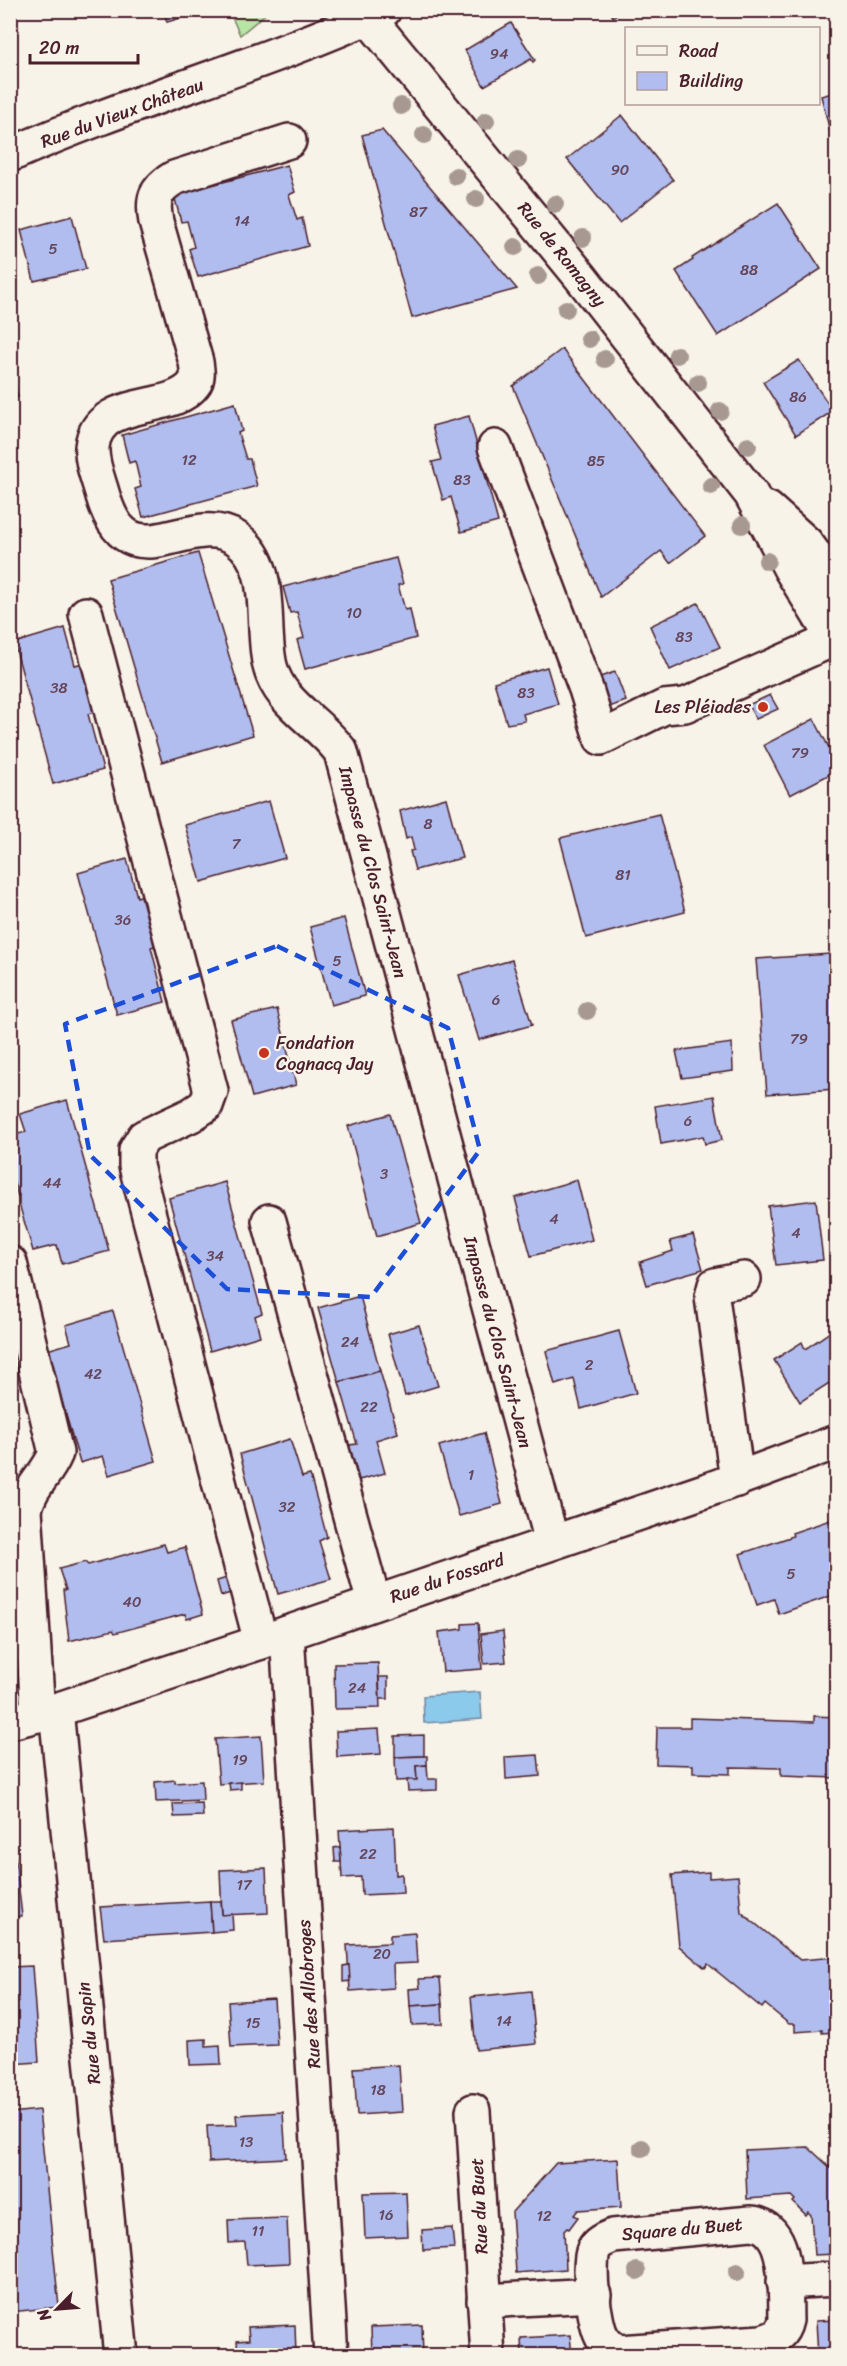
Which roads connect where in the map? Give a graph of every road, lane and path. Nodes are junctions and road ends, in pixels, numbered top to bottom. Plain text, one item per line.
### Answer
1 (371, 13) edge
2 (289, 141) dead end
3 (10, 155) edge
4 (495, 447) dead end
5 (751, 494) junction
6 (837, 584) edge
7 (86, 614) dead end
8 (835, 641) edge
9 (269, 1221) dead end
10 (10, 1263) edge
11 (744, 1279) dead end
12 (837, 1442) edge
13 (737, 1480) junction
14 (552, 1542) junction
15 (374, 1603) junction
16 (274, 1638) junction
17 (35, 1716) edge
18 (473, 2111) dead end
19 (837, 2279) edge
20 (784, 2282) junction
21 (594, 2295) junction
22 (484, 2301) junction
23 (121, 2355) edge
24 (331, 2355) edge
25 (488, 2355) edge

1 - 3 street, Rue du Vieux Château
1 - 5 street, Rue de Romagny
2 - 14 street, Impasse du Clos Saint-Jean
4 - 8 street
5 - 6 street, Rue de Romagny
5 - 8 street, Rue de Romagny
7 - 16 street, Rue des Allobroges
9 - 15 street
10 - 17 street, Rue du Sapin
11 - 13 street
12 - 13 street, Rue du Fossard
13 - 14 street, Rue du Fossard
14 - 15 street, Rue du Fossard
15 - 16 street, Rue du Fossard
16 - 17 street, Rue du Fossard
16 - 24 street, Rue des Allobroges
17 - 23 street, Rue du Sapin
18 - 22 street, Rue du Buet
19 - 20 street
20 - 21 street, Square du Buet
20 - 21 street, Square du Buet
21 - 22 street
22 - 25 street, Rue du Buet

